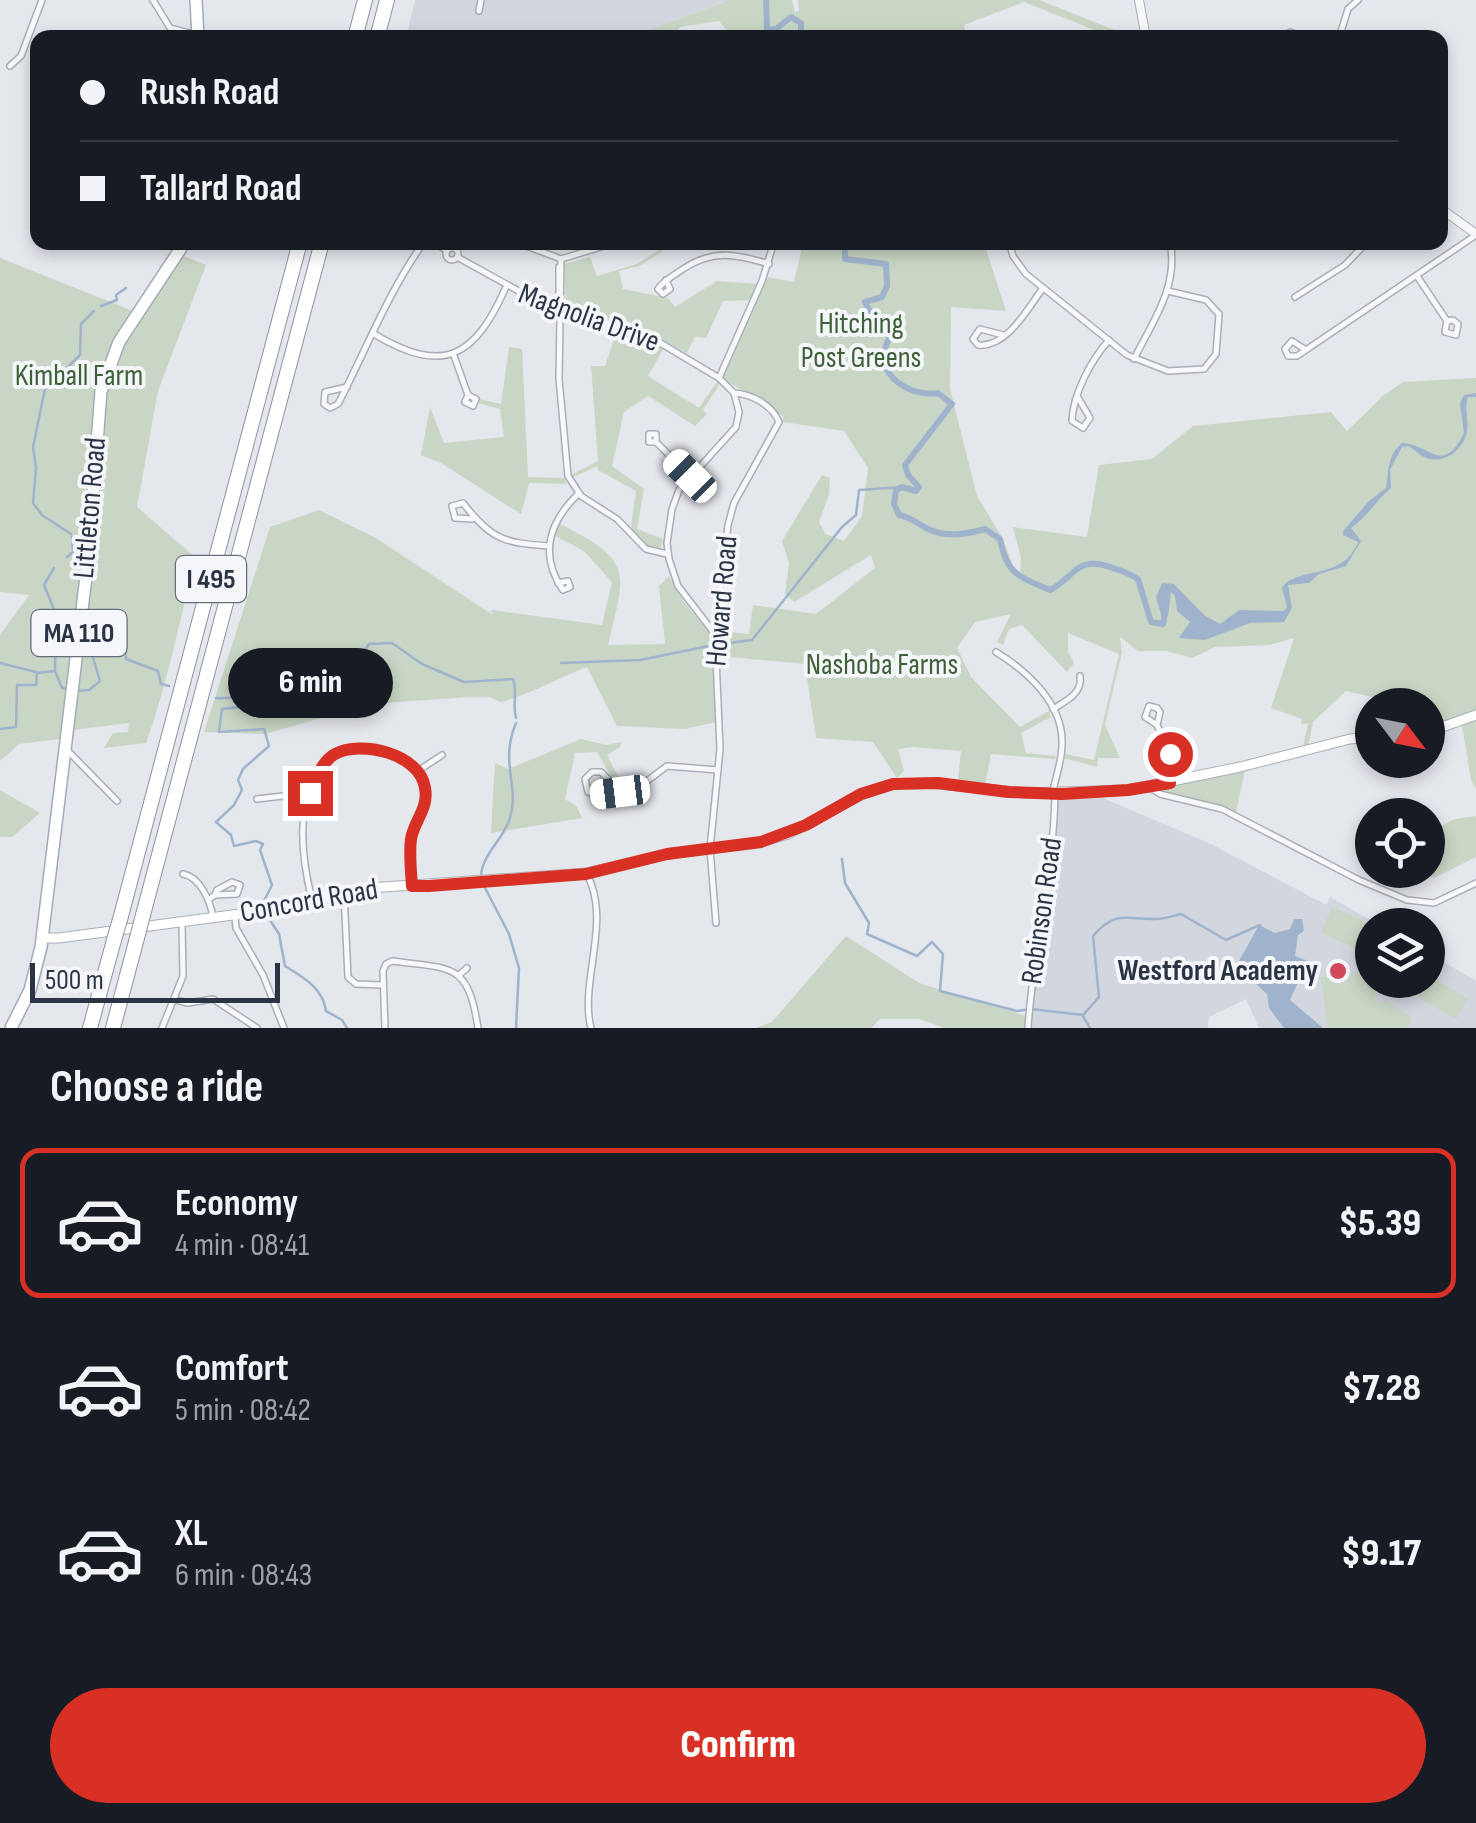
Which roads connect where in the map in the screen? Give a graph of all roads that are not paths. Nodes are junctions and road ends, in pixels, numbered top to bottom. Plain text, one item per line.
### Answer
1 (42, 0) edge
2 (153, 0) edge
3 (196, 0) edge
4 (364, 0) edge
5 (387, 0) edge
6 (481, 0) edge
7 (1139, 0) edge
8 (1346, 0) edge
9 (1358, 0) edge
10 (1348, 9) junction
11 (479, 11) dead end
12 (31, 30) edge
13 (177, 30) edge
14 (198, 30) edge
15 (357, 30) edge
16 (379, 30) edge
17 (1145, 30) edge
18 (1341, 30) edge
19 (30, 32) edge
20 (10, 66) dead end
21 (1448, 214) edge
22 (1476, 234) edge
23 (180, 250) edge
24 (298, 250) edge
25 (320, 250) edge
26 (419, 250) edge
27 (446, 250) edge
28 (537, 250) edge
29 (591, 250) edge
30 (772, 250) edge
31 (1012, 250) edge
32 (1171, 250) edge
33 (1359, 250) edge
34 (561, 259) junction
35 (768, 264) junction
36 (1417, 276) junction
37 (666, 280) dead end
38 (506, 287) junction
39 (1043, 288) junction
40 (1168, 290) junction
41 (1295, 298) dead end
42 (560, 309) junction
43 (1447, 321) dead end
44 (373, 334) junction
45 (1004, 335) junction
46 (1109, 340) junction
47 (1306, 350) dead end
48 (452, 353) junction
49 (1134, 359) junction
50 (719, 378) junction
51 (347, 387) junction
52 (734, 393) junction
53 (468, 395) dead end
54 (1077, 396) junction
55 (656, 442) dead end
56 (690, 476) junction
57 (578, 492) junction
58 (472, 519) junction
59 (549, 546) junction
60 (668, 554) junction
61 (558, 583) dead end
62 (715, 634) junction
63 (996, 652) dead end
64 (1080, 676) dead end
65 (1053, 709) junction
66 (1476, 714) edge
67 (1157, 726) dead end
68 (1445, 726) edge
69 (1355, 740) edge
70 (64, 747) junction
71 (442, 754) dead end
72 (418, 770) junction
73 (720, 770) junction
74 (1170, 783) junction
75 (1149, 787) junction
76 (620, 792) junction
77 (310, 793) junction
78 (1054, 794) junction
79 (257, 799) dead end
80 (117, 801) dead end
81 (710, 849) junction
82 (603, 871) junction
83 (183, 874) dead end
84 (586, 874) junction
85 (1476, 884) edge
86 (593, 885) junction
87 (412, 886) junction
88 (344, 893) junction
89 (215, 895) junction
90 (208, 900) junction
91 (312, 900) junction
92 (234, 914) junction
93 (213, 916) junction
94 (182, 920) junction
95 (716, 923) dead end
96 (42, 938) junction
97 (467, 968) dead end
98 (459, 975) junction
99 (382, 985) junction
100 (176, 1000) junction
101 (11, 1028) edge
102 (90, 1028) edge
103 (113, 1028) edge
104 (162, 1028) edge
105 (257, 1028) edge
106 (284, 1028) edge
107 (385, 1028) edge
108 (478, 1028) edge
109 (591, 1028) edge
110 (1028, 1028) edge

1 - 12 street
2 - 13 street
3 - 14 main road
4 - 15 highway
5 - 16 highway
6 - 11 street
7 - 17 street
8 - 10 street
9 - 10 street
10 - 18 street
19 - 20 street
21 - 22 street
22 - 36 street
23 - 70 main road, Littleton Road / MA 110
24 - 102 highway, I 495, bridge
25 - 103 highway, I 495, bridge
26 - 44 street
27 - 38 street, Magnolia Drive
28 - 34 street
29 - 34 street
30 - 35 street
31 - 39 street
32 - 40 street
33 - 41 street
34 - 42 street
35 - 37 street
35 - 50 street
36 - 43 street
36 - 47 street
38 - 42 street, Magnolia Drive
38 - 48 street
39 - 45 street
39 - 46 street
40 - 49 street
40 - 49 street
42 - 50 street, Magnolia Drive
42 - 57 street
44 - 48 street
44 - 51 street
45 - 45 street
46 - 49 street
46 - 54 street
48 - 53 street
50 - 52 street, Magnolia Drive
51 - 51 street
52 - 56 street
52 - 62 street, Howard Road
54 - 54 street
55 - 56 street
56 - 60 street
57 - 59 street
57 - 60 street
58 - 58 street
58 - 59 street
59 - 61 street
60 - 62 street
62 - 73 street, Howard Road
63 - 65 street
64 - 65 street
65 - 78 street, Robinson Road
66 - 68 main road
67 - 74 street
69 - 74 main road, Concord Road
70 - 80 street
70 - 96 main road, Littleton Road / MA 110
71 - 72 street
72 - 77 street
72 - 87 street
73 - 76 street
73 - 81 street, Howard Road
74 - 75 main road, Concord Road
75 - 78 main road, Concord Road
75 - 85 street
76 - 76 street
77 - 79 street
77 - 91 street
78 - 81 main road, Concord Road
78 - 110 street, Robinson Road
81 - 82 main road, Concord Road
81 - 95 street, Howard Road
82 - 84 main road, Concord Road
82 - 86 street
83 - 90 street
84 - 86 street
84 - 87 main road, Concord Road
86 - 109 street
87 - 88 main road, Concord Road
88 - 91 main road, Concord Road
88 - 99 street
89 - 89 street
89 - 90 street
90 - 93 street
91 - 92 main road, Concord Road
92 - 93 main road, Concord Road
92 - 106 street
93 - 94 main road, Concord Road
94 - 96 main road, Concord Road
94 - 100 street
96 - 101 main road, Littleton Road / MA 110
97 - 98 street
98 - 99 street
98 - 108 street
99 - 107 street
100 - 104 street
100 - 105 street

